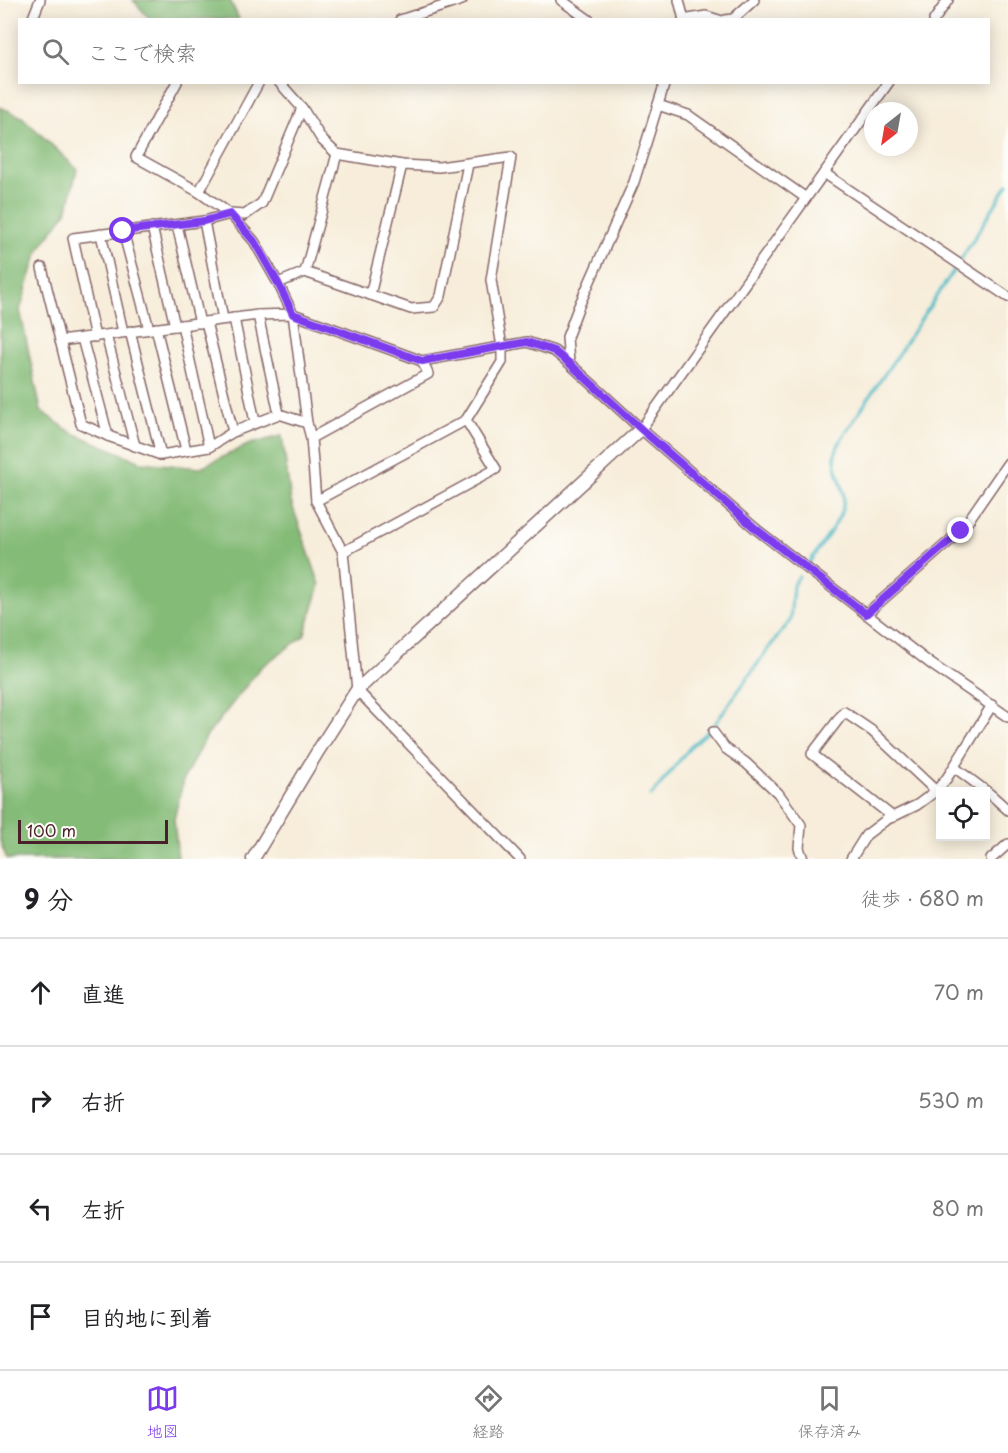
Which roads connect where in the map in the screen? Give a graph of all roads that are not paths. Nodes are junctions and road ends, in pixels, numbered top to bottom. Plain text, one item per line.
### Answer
1 (40, 0) edge
2 (462, 0) edge
3 (561, 0) edge
4 (679, 0) edge
5 (754, 0) edge
6 (948, 0) edge
7 (436, 4) edge
8 (33, 18) edge
9 (404, 18) edge
10 (586, 18) edge
11 (684, 18) edge
12 (691, 18) edge
13 (712, 18) edge
14 (734, 18) edge
15 (935, 18) edge
16 (176, 84) edge
17 (259, 84) edge
18 (281, 84) edge
19 (664, 84) edge
20 (888, 84) edge
21 (658, 105) junction
22 (302, 108) junction
23 (337, 154) junction
24 (468, 164) junction
25 (402, 165) junction
26 (824, 173) junction
27 (199, 192) junction
28 (806, 198) junction
29 (230, 214) junction
30 (204, 221) junction
31 (177, 225) junction
32 (152, 227) junction
33 (123, 231) junction
34 (101, 234) junction
35 (42, 268) dead end
36 (305, 272) junction
37 (278, 283) junction
38 (370, 295) junction
39 (1008, 297) edge
40 (293, 314) junction
41 (258, 315) junction
42 (234, 318) junction
43 (223, 319) junction
44 (203, 322) junction
45 (178, 325) junction
46 (153, 329) junction
47 (127, 332) junction
48 (106, 335) junction
49 (95, 337) junction
50 (82, 338) junction
51 (60, 341) junction
52 (502, 347) junction
53 (422, 361) junction
54 (569, 363) junction
55 (279, 414) junction
56 (466, 420) junction
57 (255, 422) junction
58 (307, 423) junction
59 (641, 429) junction
60 (232, 432) junction
61 (108, 436) junction
62 (311, 438) junction
63 (135, 446) junction
64 (209, 447) junction
65 (186, 450) junction
66 (161, 454) junction
67 (1008, 463) edge
68 (316, 501) junction
69 (343, 552) junction
70 (866, 614) junction
71 (357, 690) junction
72 (992, 705) junction
73 (1008, 717) edge
74 (713, 732) dead end
75 (954, 766) junction
76 (939, 787) edge
77 (936, 791) joint
78 (1008, 810) edge
79 (893, 817) junction
80 (1008, 844) edge
81 (253, 859) edge
82 (520, 859) edge
83 (803, 859) edge
84 (851, 859) edge
85 (991, 859) edge

1 - 8 street
2 - 7 street
3 - 10 street
4 - 11 street
5 - 14 street
6 - 15 street
7 - 9 street
12 - 13 street
16 - 27 street
17 - 27 street
18 - 22 street
19 - 21 street
20 - 26 street
21 - 28 street
21 - 54 street
22 - 23 street
22 - 29 street
23 - 25 street
23 - 36 street
24 - 25 street
24 - 38 street
24 - 52 street
25 - 38 street
26 - 28 street
26 - 39 street
27 - 29 street
28 - 59 street
29 - 30 street
29 - 37 street
30 - 31 street
30 - 43 street
31 - 32 street
31 - 44 street
32 - 33 street
32 - 45 street
33 - 34 street
33 - 46 street
34 - 47 street
34 - 49 street
35 - 51 street
36 - 37 street
36 - 38 street
37 - 40 street
40 - 41 street
40 - 53 street
40 - 58 street
41 - 42 street
41 - 55 street
42 - 43 street
42 - 57 street
43 - 44 street
44 - 45 street
44 - 60 street
45 - 46 street
45 - 64 street
46 - 47 street
46 - 65 street
47 - 48 street
47 - 66 street
48 - 49 street
48 - 63 street
49 - 50 street
50 - 51 street
50 - 61 street
51 - 61 street
52 - 53 street
52 - 54 street
52 - 56 street
53 - 62 street
54 - 59 street
55 - 57 street
55 - 58 street
56 - 68 street
56 - 69 street
57 - 60 street
58 - 62 street
59 - 70 street
59 - 71 street
60 - 64 street
61 - 63 street
62 - 68 street
63 - 66 street
64 - 65 street
65 - 66 street
67 - 70 street
68 - 69 street
69 - 71 street
70 - 72 street
71 - 81 street
71 - 82 street
72 - 73 street
72 - 75 street
74 - 83 street
75 - 76 street
75 - 78 street
77 - 79 street
77 - 79 street
79 - 84 street
80 - 85 street

